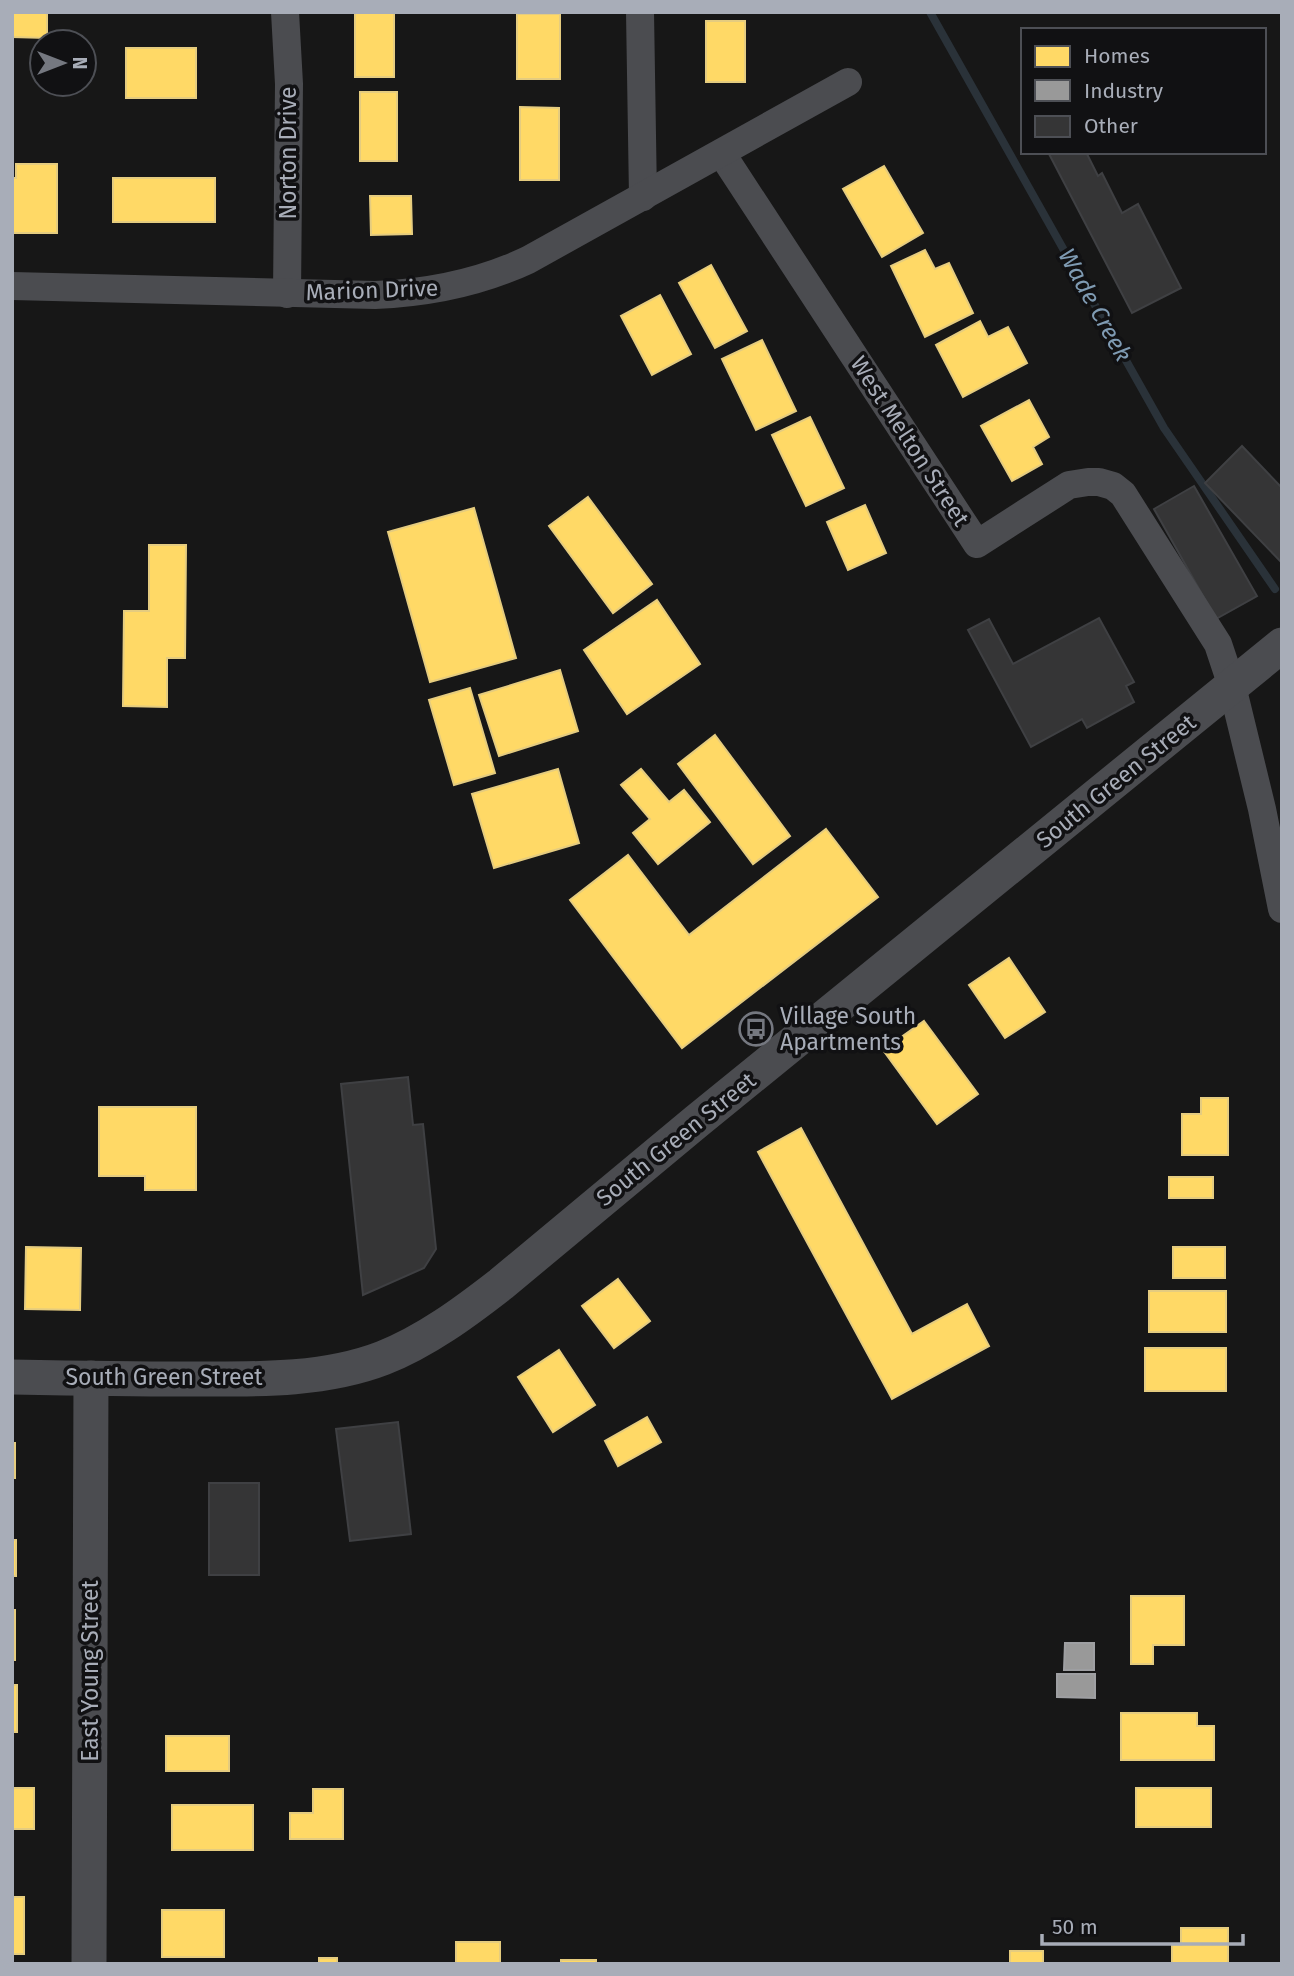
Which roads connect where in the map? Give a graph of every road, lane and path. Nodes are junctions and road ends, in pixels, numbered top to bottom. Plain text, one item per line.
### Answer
1 (285, 12) edge
2 (640, 12) edge
3 (848, 82) dead end
4 (722, 154) junction
5 (643, 197) junction
6 (12, 286) edge
7 (287, 293) junction
8 (1282, 645) edge
9 (1232, 686) junction
10 (1282, 909) edge
11 (12, 1377) edge
12 (91, 1378) junction
13 (89, 1964) edge

1 - 7 street, Norton Drive
2 - 5 street
3 - 4 street, Marion Drive
4 - 5 street, Marion Drive
4 - 9 street, West Melton Street
5 - 7 street, Marion Drive
6 - 7 street, Marion Drive
8 - 9 street, South Green Street
9 - 10 street
9 - 12 street, South Green Street
11 - 12 street, South Green Street
12 - 13 street, East Young Street

